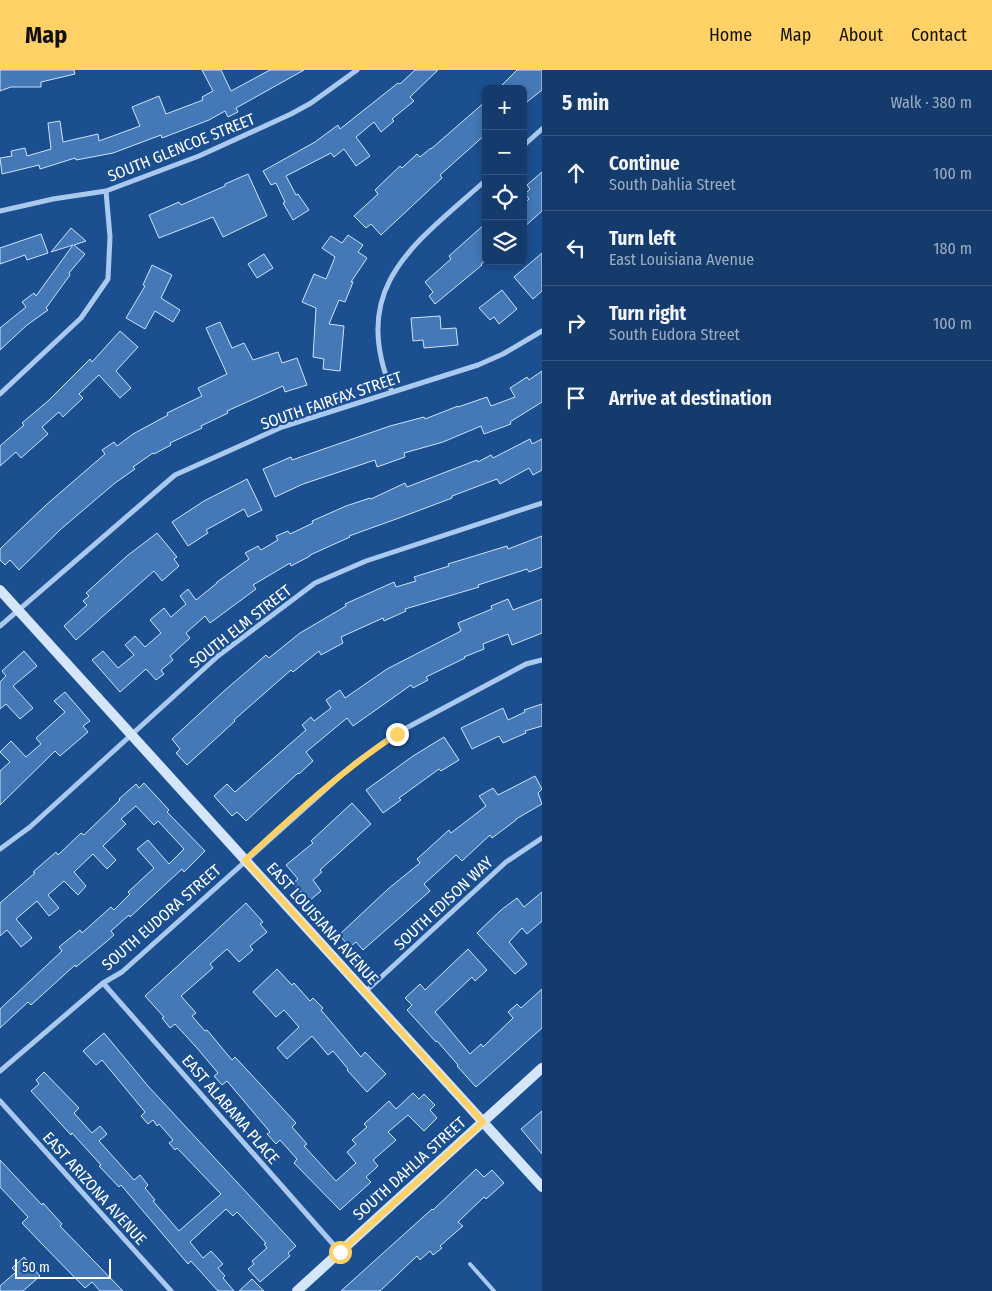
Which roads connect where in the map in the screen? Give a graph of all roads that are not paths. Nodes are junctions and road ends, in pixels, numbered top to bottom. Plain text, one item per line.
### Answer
1 (357, 70) edge
2 (542, 129) edge
3 (527, 142) edge
4 (482, 184) edge
5 (106, 191) junction
6 (0, 211) edge
7 (542, 331) edge
8 (392, 392) junction
9 (0, 394) edge
10 (542, 503) edge
11 (0, 590) edge
12 (18, 610) junction
13 (0, 626) edge
14 (542, 660) edge
15 (132, 735) junction
16 (542, 838) edge
17 (0, 849) edge
18 (245, 860) junction
19 (103, 983) junction
20 (365, 992) junction
21 (542, 1068) edge
22 (0, 1071) edge
23 (0, 1101) edge
24 (483, 1122) junction
25 (542, 1187) edge
26 (340, 1252) junction
27 (470, 1264) dead end
28 (171, 1291) edge
29 (297, 1291) edge
30 (494, 1291) edge

1 - 5 street, SOUTH GLENCOE STREET
2 - 3 street
4 - 8 street
5 - 6 street, SOUTH GLENCOE STREET
5 - 9 street
7 - 8 street, SOUTH FAIRFAX STREET
8 - 12 street, SOUTH FAIRFAX STREET
10 - 15 street, SOUTH ELM STREET
11 - 12 street, EAST LOUISIANA AVENUE
12 - 13 street, SOUTH FAIRFAX STREET
12 - 15 street, EAST LOUISIANA AVENUE
14 - 18 street, SOUTH EUDORA STREET
15 - 17 street, SOUTH ELM STREET
15 - 18 street, EAST LOUISIANA AVENUE
16 - 20 street, SOUTH EDISON WAY
18 - 19 street, SOUTH EUDORA STREET
18 - 20 street, EAST LOUISIANA AVENUE
19 - 22 street, SOUTH EUDORA STREET
19 - 26 street, EAST ALABAMA PLACE
20 - 24 street, EAST LOUISIANA AVENUE
21 - 24 street, SOUTH DAHLIA STREET
23 - 28 street, EAST ARIZONA AVENUE
24 - 25 street, EAST LOUISIANA AVENUE
24 - 26 street, SOUTH DAHLIA STREET
26 - 29 street, SOUTH DAHLIA STREET
27 - 30 lane

